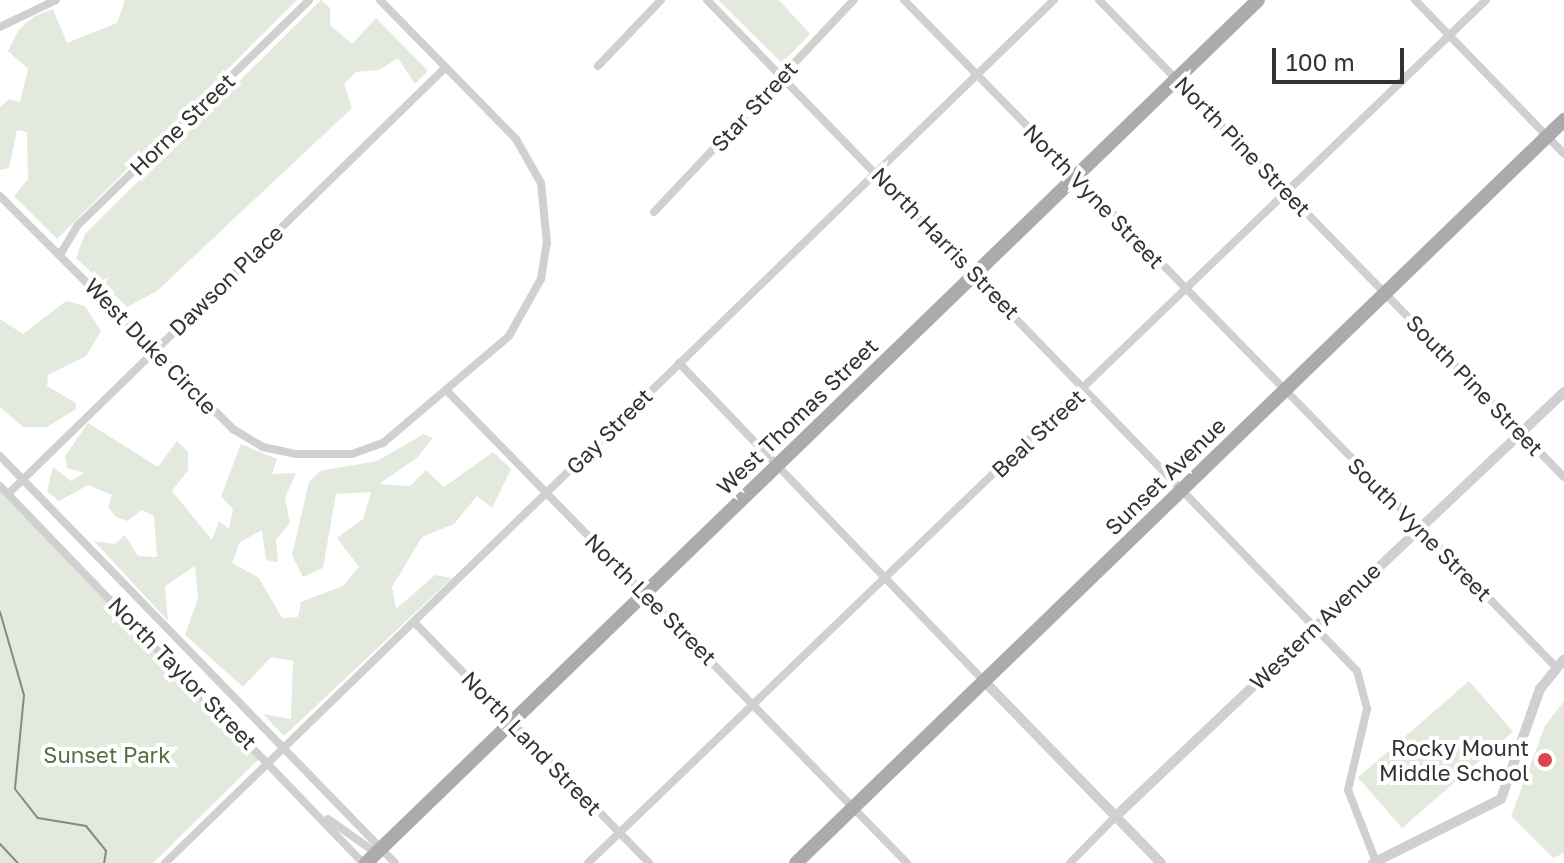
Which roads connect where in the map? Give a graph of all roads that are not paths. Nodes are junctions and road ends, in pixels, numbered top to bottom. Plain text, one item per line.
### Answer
1 (56, 0) edge
2 (309, 0) edge
3 (380, 0) edge
4 (661, 0) edge
5 (707, 0) edge
6 (854, 0) edge
7 (904, 0) edge
8 (1054, 0) edge
9 (1099, 0) edge
10 (1258, 0) edge
11 (1415, 0) edge
12 (1486, 0) edge
13 (0, 27) edge
14 (1449, 35) junction
15 (598, 66) dead end
16 (445, 68) junction
17 (978, 74) junction
18 (782, 76) junction
19 (1177, 78) junction
20 (1564, 120) edge
21 (1547, 137) junction
22 (1564, 154) edge
23 (877, 172) junction
24 (1074, 177) junction
25 (1287, 194) junction
26 (0, 196) edge
27 (654, 212) dead end
28 (61, 253) junction
29 (974, 273) junction
30 (1186, 291) junction
31 (1386, 293) junction
32 (154, 351) junction
33 (679, 363) junction
34 (1087, 388) junction
35 (1284, 391) junction
36 (448, 392) junction
37 (1564, 392) edge
38 (1521, 432) junction
39 (0, 456) edge
40 (778, 467) junction
41 (1564, 477) edge
42 (22, 479) junction
43 (0, 486) edge
44 (1184, 488) junction
45 (547, 493) junction
46 (8, 494) junction
47 (1419, 528) junction
48 (885, 577) junction
49 (645, 593) junction
50 (414, 622) junction
51 (1316, 624) junction
52 (1560, 663) edge
53 (985, 682) junction
54 (754, 704) junction
55 (511, 722) junction
56 (284, 747) junction
57 (269, 761) junction
58 (305, 801) junction
59 (854, 807) junction
60 (1116, 816) junction
61 (619, 832) junction
62 (372, 857) edge
63 (1374, 862) edge
64 (165, 863) edge
65 (395, 863) edge
66 (588, 863) edge
67 (649, 863) edge
68 (796, 863) edge
69 (907, 863) edge
70 (1070, 863) edge
71 (1161, 863) edge

1 - 13 street
2 - 28 street, Horne Street
3 - 16 street, West Duke Circle
4 - 15 street
5 - 18 street, North Harris Street
6 - 18 street, Star Street
7 - 17 street, North Vyne Street
8 - 17 street, Gay Street
9 - 19 street, North Pine Street
10 - 19 main road, West Thomas Street
11 - 14 street
12 - 14 street, Beal Street
14 - 21 street
14 - 25 street, Beal Street
16 - 32 street, Dawson Place
16 - 36 street, West Duke Circle
17 - 23 street, Gay Street
17 - 24 street, North Vyne Street
18 - 23 street, North Harris Street
18 - 27 street, Star Street
19 - 24 main road, West Thomas Street
19 - 25 street, North Pine Street
20 - 21 main road, Sunset Avenue
21 - 22 street
21 - 31 main road, Sunset Avenue
23 - 29 street, North Harris Street
23 - 33 street, Gay Street
24 - 29 main road, West Thomas Street
24 - 30 street, North Vyne Street
25 - 30 street, Beal Street
25 - 31 street, North Pine Street
26 - 28 street, West Duke Circle
28 - 32 street, West Duke Circle
29 - 34 street, North Harris Street
29 - 40 main road, West Thomas Street
30 - 34 street, Beal Street
30 - 35 street, North Vyne Street
31 - 35 main road, Sunset Avenue
31 - 38 street, South Pine Street
32 - 36 street, West Duke Circle
32 - 42 street, Dawson Place
33 - 40 street
33 - 45 street, Gay Street
34 - 44 street, North Harris Street
34 - 48 street, Beal Street
35 - 44 main road, Sunset Avenue
35 - 47 street, South Vyne Street
36 - 45 street, North Lee Street
37 - 38 street, Western Avenue
38 - 41 street, South Pine Street
38 - 47 street, Western Avenue
39 - 42 street
40 - 48 street
40 - 49 main road, West Thomas Street
42 - 46 street, Dawson Place
42 - 56 street
43 - 46 street, North Taylor Street
44 - 51 street, North Harris Street
44 - 53 main road, Sunset Avenue
45 - 49 street, North Lee Street
45 - 50 street, Gay Street
46 - 57 street, North Taylor Street
47 - 51 street, Western Avenue
47 - 52 street, South Vyne Street
48 - 53 street
48 - 54 street, Beal Street
49 - 54 street, North Lee Street
49 - 55 main road, West Thomas Street
50 - 55 street, North Land Street
50 - 56 street, Gay Street
51 - 60 street, Western Avenue
51 - 63 street, North Harris Street
52 - 63 street
53 - 59 main road, Sunset Avenue
53 - 60 street
54 - 59 street, North Lee Street
54 - 61 street, Beal Street
55 - 61 street, North Land Street
55 - 62 main road, West Thomas Street
56 - 57 street, Gay Street
56 - 62 street
57 - 58 street, North Taylor Street
57 - 64 street, Gay Street
58 - 62 street
58 - 62 street, North Taylor Street
59 - 68 main road, Sunset Avenue
59 - 69 street, North Lee Street
60 - 70 street, Western Avenue
60 - 71 street
61 - 66 street, Beal Street
61 - 67 street, North Land Street
62 - 65 street, North Taylor Street

